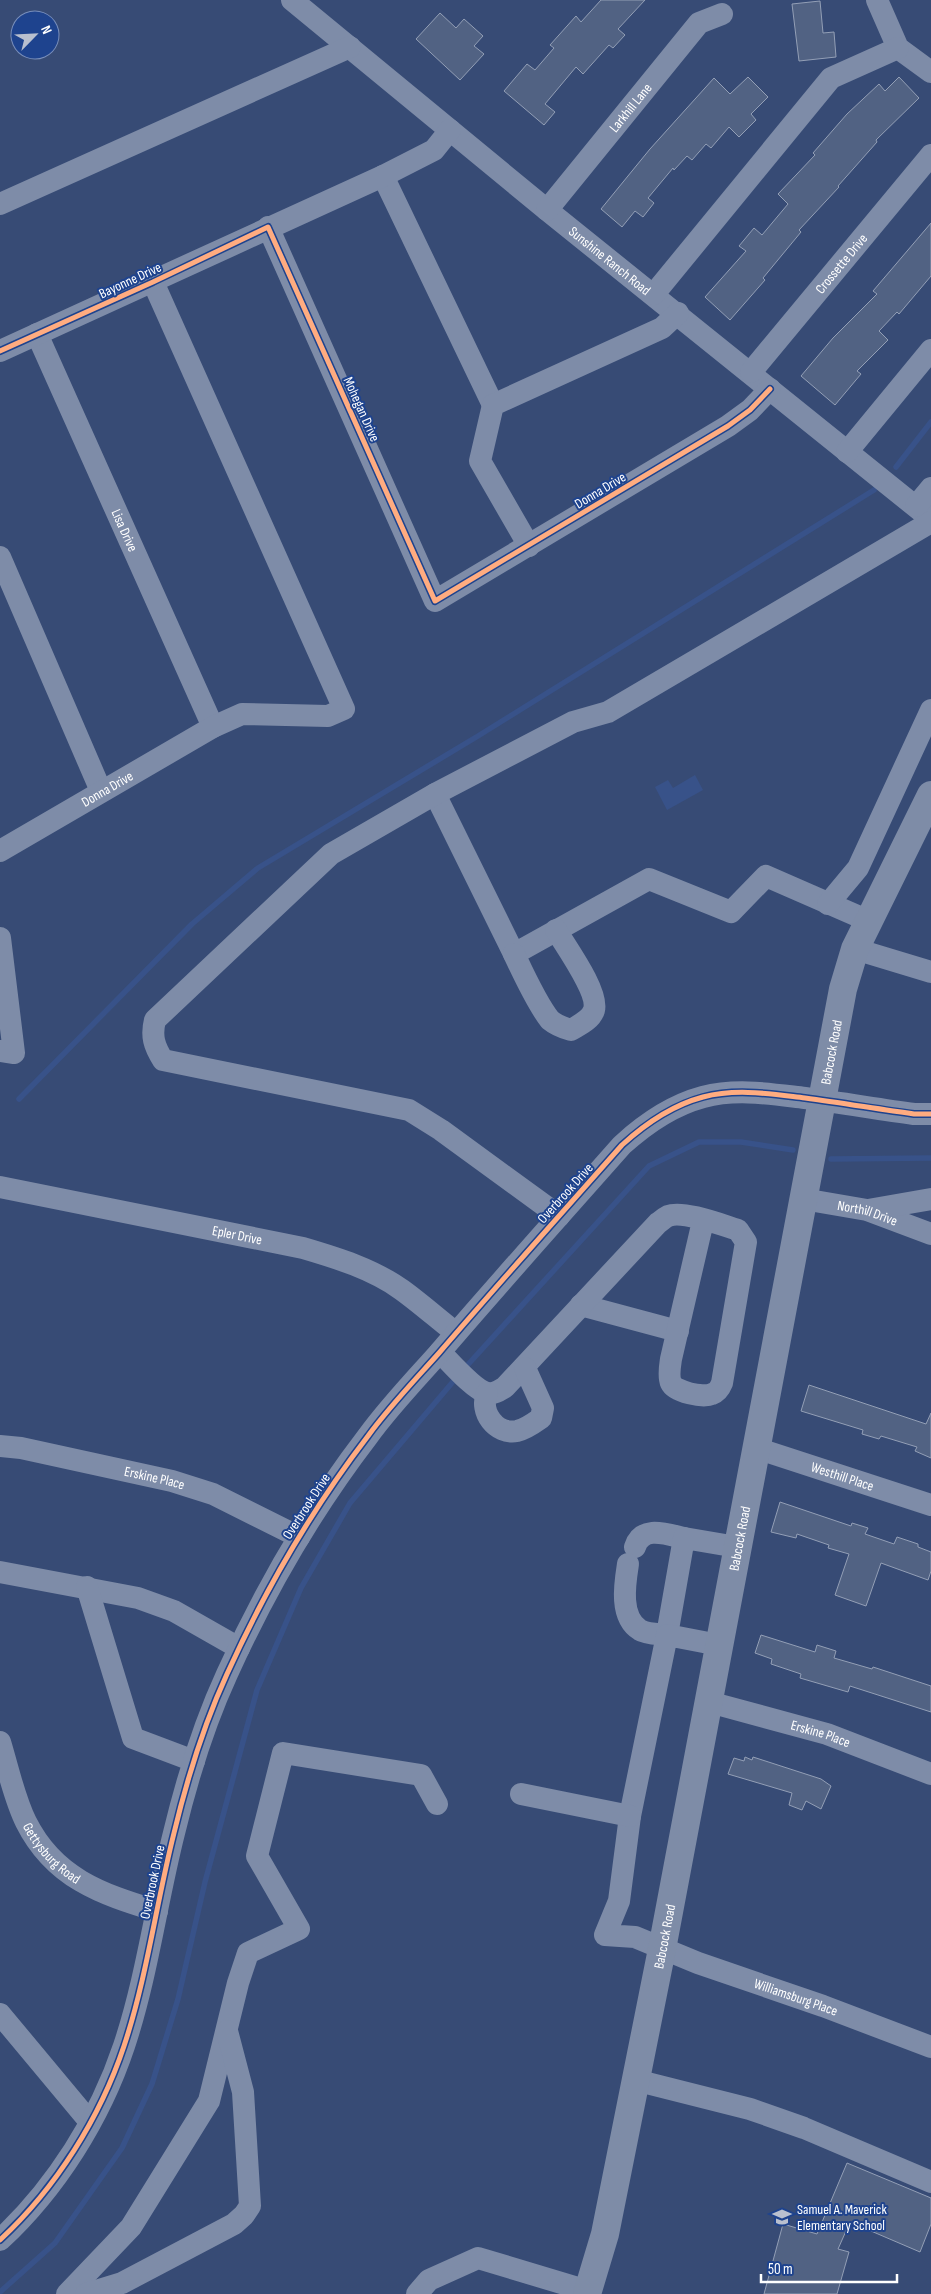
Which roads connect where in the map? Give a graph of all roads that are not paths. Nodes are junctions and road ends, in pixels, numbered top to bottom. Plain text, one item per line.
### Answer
1 (292, 0) edge
2 (877, 0) edge
3 (722, 14) dead end
4 (350, 47) junction
5 (898, 48) junction
6 (931, 72) edge
7 (450, 130) junction
8 (931, 155) edge
9 (383, 176) junction
10 (0, 204) edge
11 (547, 210) junction
12 (268, 227) junction
13 (153, 282) junction
14 (654, 294) junction
15 (678, 313) junction
16 (37, 334) junction
17 (931, 350) edge
18 (0, 351) edge
19 (751, 372) junction
20 (770, 389) junction
21 (493, 405) junction
22 (848, 452) junction
23 (931, 488) edge
24 (926, 516) edge
25 (529, 546) junction
26 (0, 557) edge
27 (435, 601) joint
28 (931, 710) edge
29 (213, 726) junction
30 (101, 792) junction
31 (435, 794) junction
32 (931, 795) edge
33 (0, 851) edge
34 (828, 904) junction
35 (869, 921) junction
36 (556, 930) junction
37 (0, 938) edge
38 (855, 949) junction
39 (514, 954) junction
40 (931, 972) edge
41 (0, 1051) edge
42 (822, 1100) junction
43 (931, 1114) edge
44 (0, 1187) edge
45 (803, 1199) junction
46 (931, 1199) edge
47 (867, 1210) junction
48 (558, 1216) junction
49 (703, 1221) junction
50 (931, 1234) edge
51 (580, 1305) junction
52 (678, 1330) junction
53 (456, 1333) junction
54 (446, 1358) junction
55 (525, 1368) junction
56 (483, 1391) junction
57 (0, 1446) edge
58 (756, 1448) junction
59 (931, 1505) edge
60 (299, 1537) junction
61 (684, 1538) junction
62 (737, 1547) junction
63 (0, 1572) edge
64 (87, 1587) junction
65 (667, 1635) junction
66 (718, 1645) junction
67 (240, 1648) junction
68 (709, 1702) junction
69 (0, 1742) edge
70 (194, 1761) junction
71 (931, 1774) edge
72 (521, 1794) dead end
73 (437, 1804) dead end
74 (630, 1816) junction
75 (157, 1911) junction
76 (662, 1949) junction
77 (0, 2014) edge
78 (226, 2030) junction
79 (931, 2047) edge
80 (635, 2080) junction
81 (90, 2122) junction
82 (931, 2182) edge
83 (0, 2240) edge
84 (588, 2292) edge
85 (67, 2294) edge
86 (86, 2294) edge
87 (417, 2294) edge

1 - 4 street, Sunshine Ranch Road
2 - 5 street
3 - 11 street, Larkhill Lane
4 - 7 street, Sunshine Ranch Road
4 - 10 street
5 - 6 street
5 - 14 street
7 - 9 street, Bayonne Drive
7 - 11 street, Sunshine Ranch Road
8 - 19 street, Crossette Drive
9 - 12 street, Bayonne Drive
9 - 21 street
11 - 14 street, Sunshine Ranch Road
12 - 13 street, Bayonne Drive
12 - 27 street, Mohegan Drive
13 - 16 street, Bayonne Drive
13 - 29 street, Donna Drive
14 - 15 street, Sunshine Ranch Road
15 - 19 street, Sunshine Ranch Road
15 - 21 street
16 - 18 street, Bayonne Drive
16 - 29 street, Lisa Drive
17 - 22 street
19 - 20 street, Sunshine Ranch Road
20 - 22 street, Sunshine Ranch Road
20 - 25 street, Donna Drive
21 - 25 street
22 - 24 street, Sunshine Ranch Road
23 - 24 street
24 - 31 street
25 - 27 street, Donna Drive
26 - 30 street
28 - 34 street
29 - 30 street, Donna Drive
30 - 33 street, Donna Drive
31 - 39 street
31 - 48 street
32 - 35 main road, Babcock Road
34 - 35 street
34 - 36 street
35 - 38 main road, Babcock Road
36 - 39 street
36 - 39 street
37 - 41 street
38 - 40 street
38 - 42 main road, Babcock Road
42 - 43 street, Overbrook Drive
42 - 45 main road, Babcock Road
42 - 48 street, Overbrook Drive
44 - 53 street, Epler Drive
45 - 47 street, Northill Drive
45 - 58 main road, Babcock Road
46 - 47 street
47 - 50 street, Northill Drive
48 - 53 street, Overbrook Drive
49 - 51 street
49 - 52 street
49 - 52 street
51 - 52 street
51 - 55 street
53 - 54 street, Overbrook Drive
54 - 56 street
54 - 60 street, Overbrook Drive
55 - 56 street
55 - 56 street
57 - 60 street, Erskine Place
58 - 59 street, Westhill Place
58 - 62 main road, Babcock Road
60 - 67 street, Overbrook Drive
61 - 62 street
61 - 65 street
61 - 65 street
62 - 66 main road, Babcock Road
63 - 64 street
64 - 67 street
64 - 70 street
65 - 66 street
65 - 74 street
66 - 68 main road, Babcock Road
67 - 70 street, Overbrook Drive
68 - 71 street, Erskine Place
68 - 76 main road, Babcock Road
69 - 75 street, Gettysburg Road
70 - 75 street, Overbrook Drive
72 - 74 street
73 - 78 street
74 - 76 street, Williamsburg Place
75 - 81 street, Overbrook Drive
76 - 79 street, Williamsburg Place
76 - 80 main road, Babcock Road
77 - 81 street
78 - 85 street
78 - 86 street
80 - 82 street
80 - 84 main road, Babcock Road
81 - 83 street, Overbrook Drive
84 - 87 street

